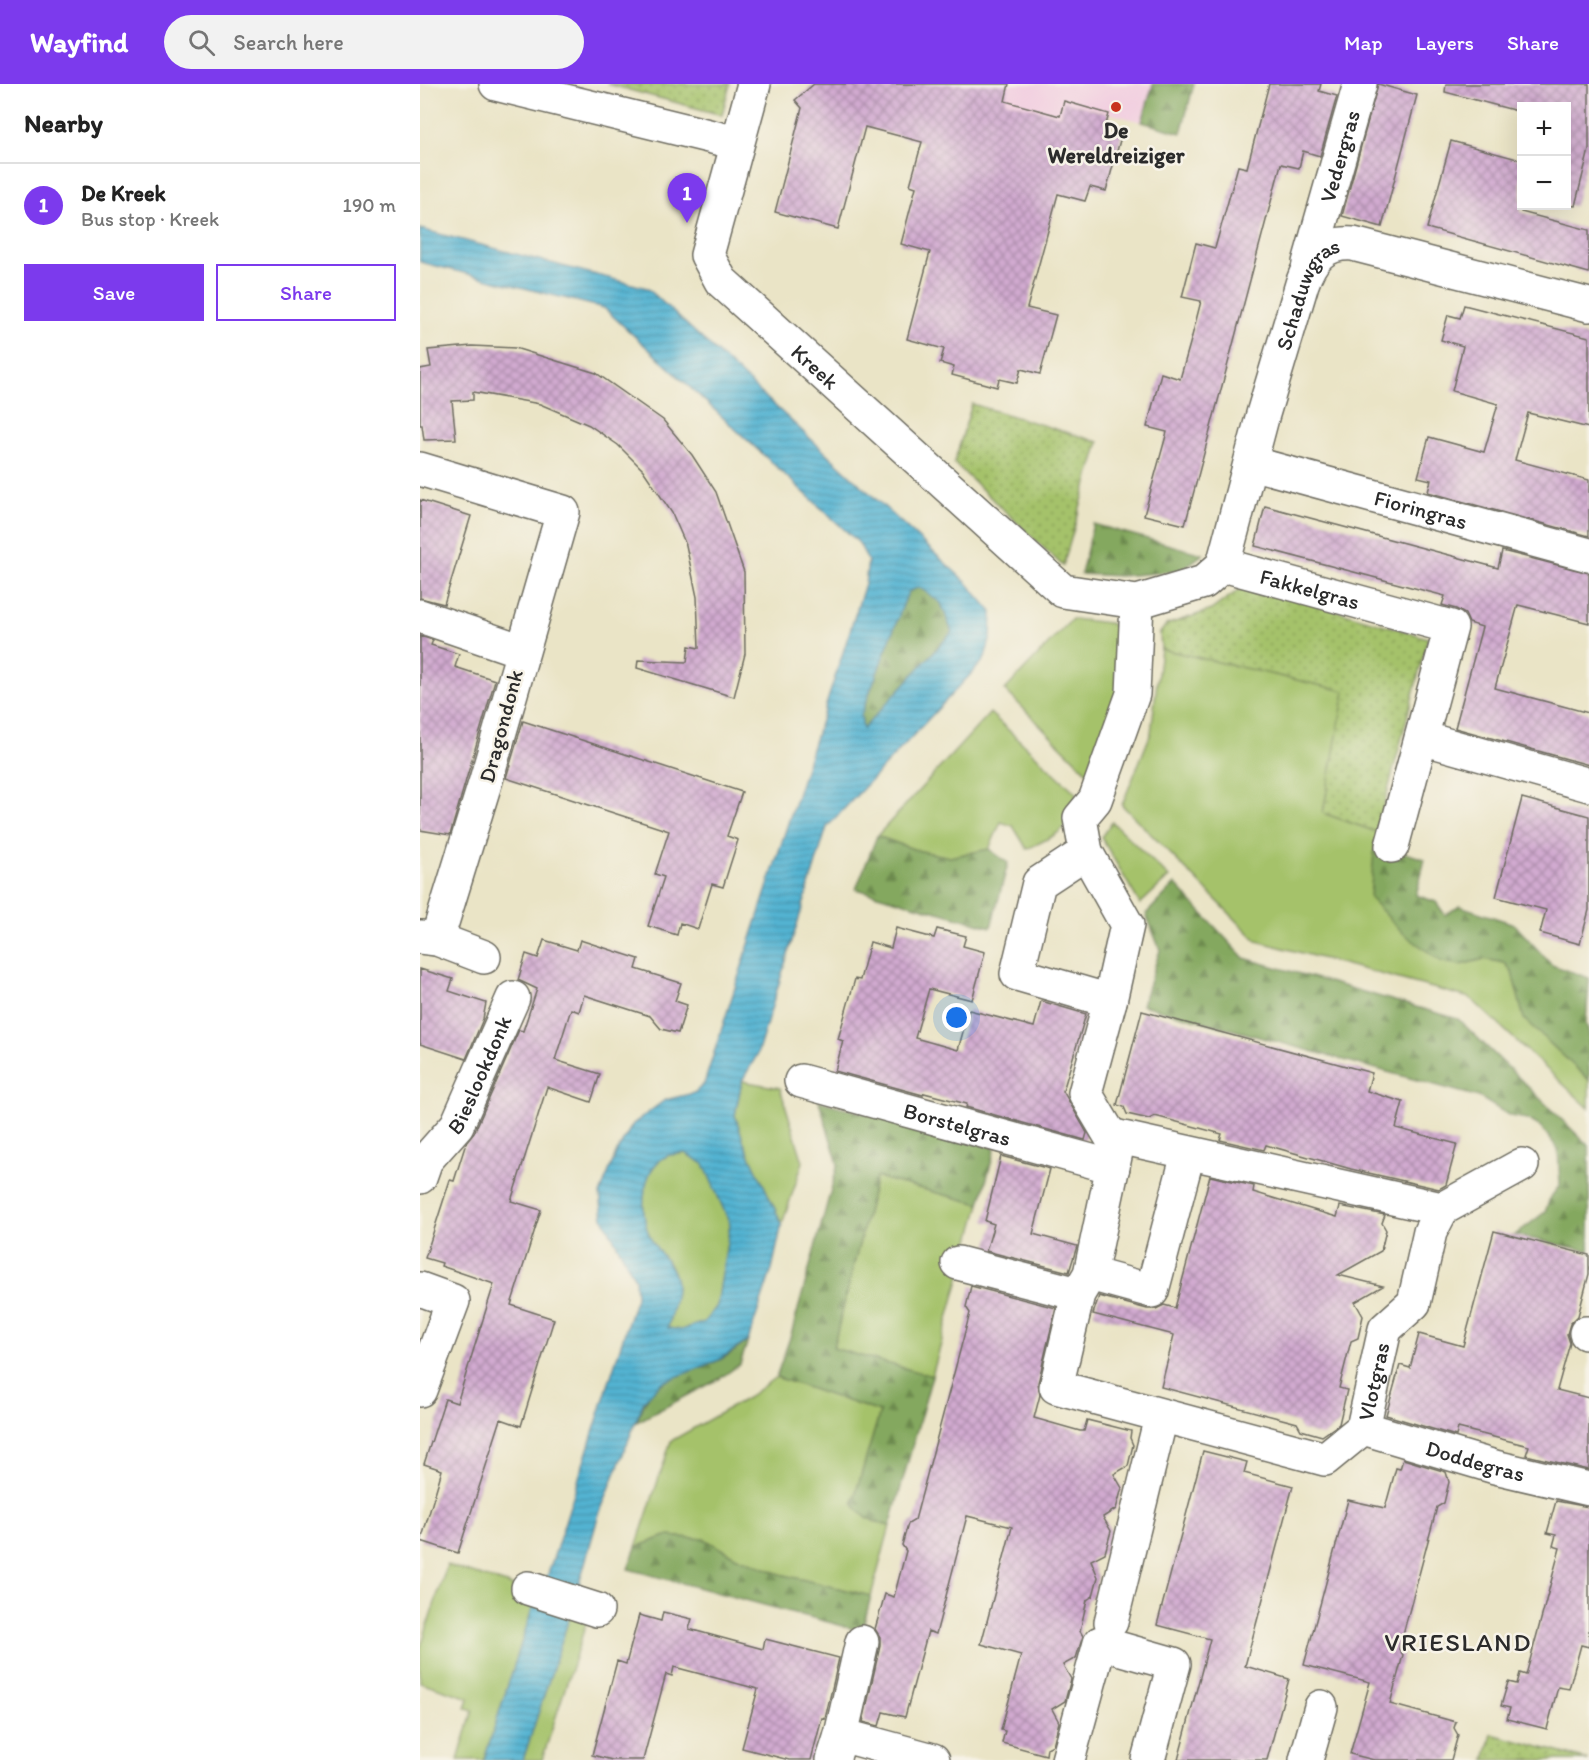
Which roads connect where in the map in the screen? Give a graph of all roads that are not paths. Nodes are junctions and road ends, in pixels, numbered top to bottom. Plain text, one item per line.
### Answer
1 (496, 84) edge
2 (754, 84) edge
3 (1360, 84) edge
4 (737, 143) junction
5 (1309, 263) junction
6 (1589, 305) edge
7 (1251, 463) junction
8 (420, 469) edge
9 (1589, 555) edge
10 (1223, 565) junction
11 (1137, 602) junction
12 (420, 616) edge
13 (522, 651) junction
14 (1422, 738) junction
15 (1589, 785) edge
16 (1392, 846) dead end
17 (1086, 852) junction
18 (429, 938) edge
19 (484, 957) dead end
20 (513, 998) dead end
21 (1110, 1001) junction
22 (801, 1082) dead end
23 (1188, 1154) junction
24 (1115, 1157) junction
25 (1522, 1165) dead end
26 (420, 1177) edge
27 (1442, 1209) junction
28 (958, 1263) dead end
29 (1084, 1284) junction
30 (420, 1289) edge
31 (420, 1390) edge
32 (1161, 1417) junction
33 (1363, 1428) junction
34 (1589, 1489) edge
35 (528, 1588) dead end
36 (597, 1610) dead end
37 (1111, 1622) dead end
38 (862, 1642) dead end
39 (1321, 1707) dead end
40 (837, 1747) edge
41 (933, 1760) edge
42 (1068, 1760) edge
43 (1148, 1760) edge
44 (1306, 1760) edge

1 - 4 street
2 - 4 street, Kreek
3 - 5 street, Vedergras
4 - 11 street, Kreek
5 - 6 street, Schaduwgras
5 - 7 street, Schaduwgras
7 - 9 street, Fioringras
7 - 10 street, Schaduwgras
8 - 13 street, Dragondonk
10 - 11 street
10 - 14 street, Fakkelgras
11 - 17 street
12 - 13 street
13 - 18 street, Dragondonk
14 - 15 street
14 - 16 street, Fakkelgras
17 - 21 street
17 - 21 street
18 - 19 street
20 - 26 street, Bieslookdonk
21 - 24 street
22 - 24 street, Borstelgras
23 - 24 street
23 - 27 street
23 - 29 street
24 - 29 street, Vlotgras
25 - 27 street
27 - 33 street, Vlotgras
28 - 29 street
29 - 32 street, Vlotgras
30 - 31 street
32 - 33 street, Vlotgras
32 - 37 street
33 - 34 street, Doddegras
35 - 36 street
38 - 40 street
39 - 44 street
40 - 41 street
42 - 43 street

